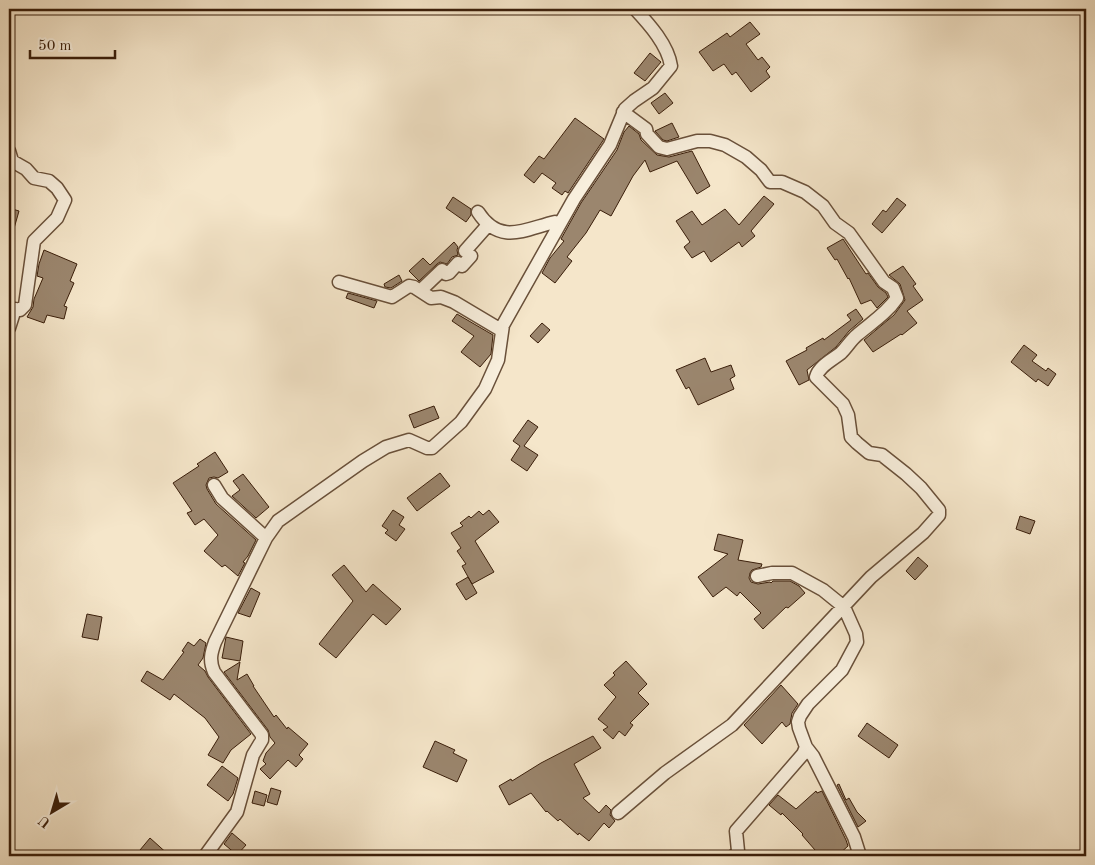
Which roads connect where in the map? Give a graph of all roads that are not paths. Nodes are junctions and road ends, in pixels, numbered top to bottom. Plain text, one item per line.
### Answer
1 (635, 9) edge
2 (623, 112) junction
3 (9, 151) edge
4 (478, 212) dead end
5 (560, 224) junction
6 (488, 225) junction
7 (339, 282) dead end
8 (421, 290) junction
9 (12, 308) edge
10 (9, 328) edge
11 (501, 330) junction
12 (214, 485) dead end
13 (266, 538) junction
14 (757, 576) dead end
15 (844, 607) junction
16 (806, 747) junction
17 (618, 813) dead end
18 (205, 856) edge
19 (734, 856) edge
20 (860, 856) edge

1 - 2 street
2 - 5 street
2 - 15 street
3 - 9 street
4 - 6 street
5 - 6 street
5 - 11 street
6 - 8 street
7 - 8 street
8 - 11 street
9 - 10 street
11 - 13 street
12 - 13 street
13 - 18 street
14 - 15 street
15 - 16 street
15 - 17 street
16 - 19 street
16 - 20 street

